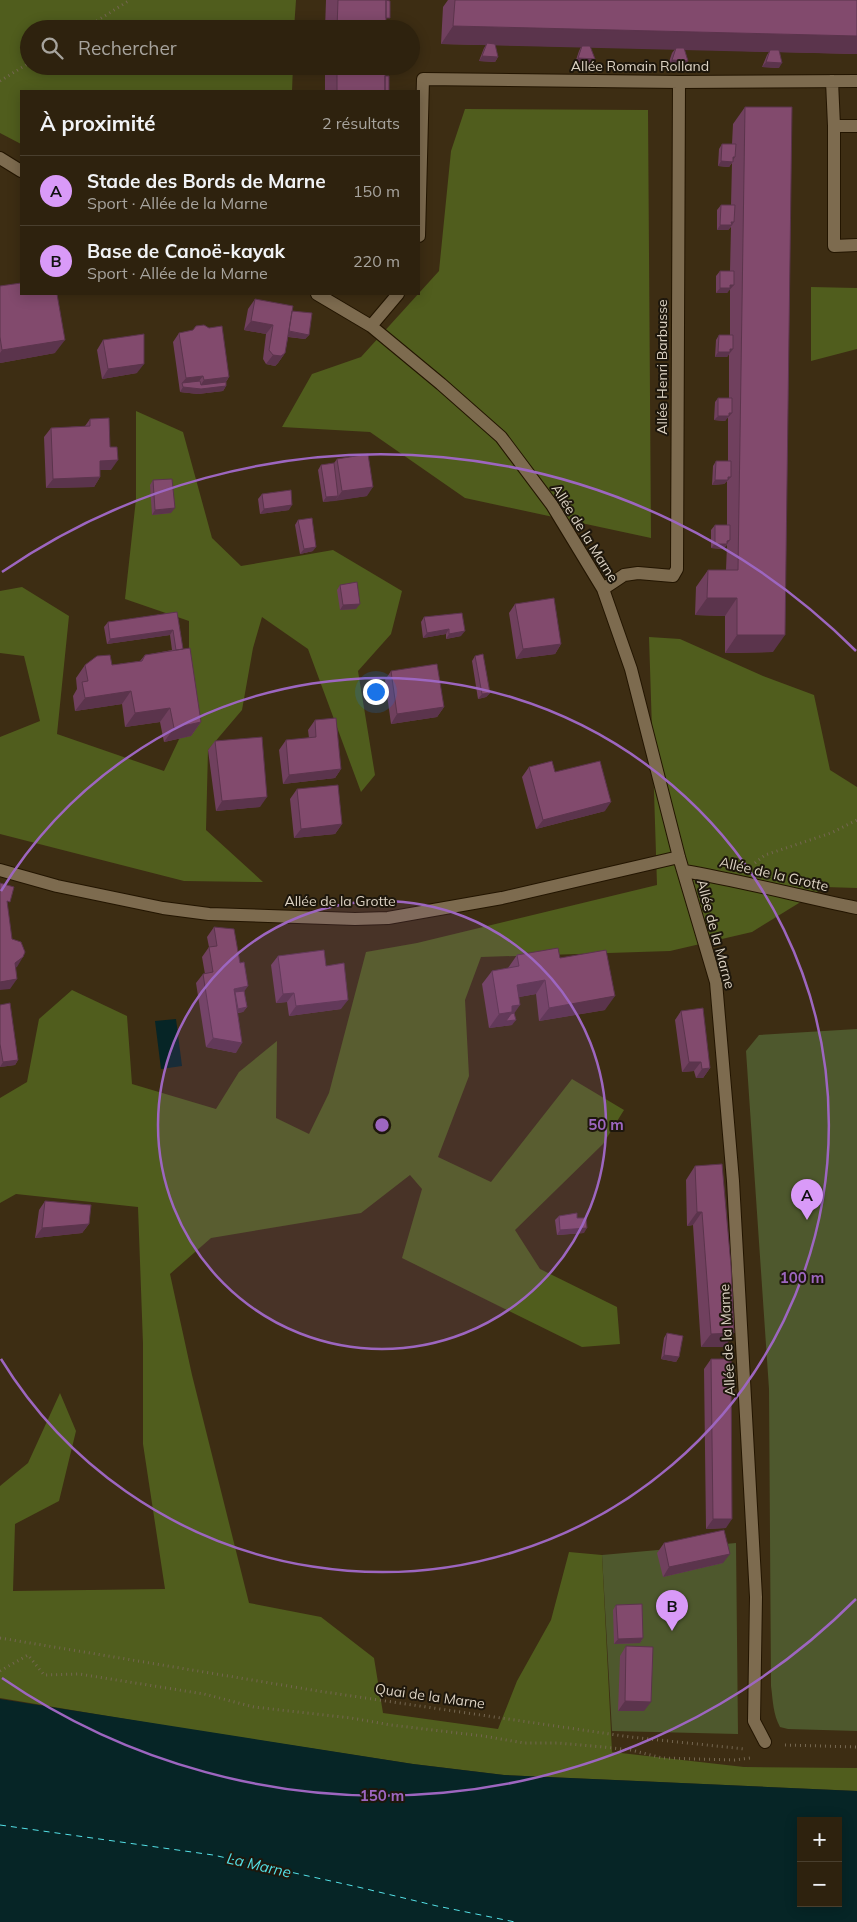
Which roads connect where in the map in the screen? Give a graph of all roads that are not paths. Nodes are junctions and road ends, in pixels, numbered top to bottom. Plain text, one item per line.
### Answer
1 (832, 81) junction
2 (857, 81) edge
3 (679, 82) junction
4 (834, 126) junction
5 (857, 126) edge
6 (0, 158) edge
7 (20, 170) edge
8 (420, 197) edge
9 (857, 245) edge
10 (318, 295) edge
11 (397, 295) edge
12 (371, 326) junction
13 (603, 589) junction
14 (679, 857) junction
15 (0, 870) edge
16 (684, 871) junction
17 (857, 908) edge
18 (765, 1742) road end

1 - 2 street, Allée Romain Rolland
1 - 3 street, Allée Romain Rolland
1 - 4 street
3 - 8 street, Allée Romain Rolland
3 - 13 street, Allée Henri Barbusse
4 - 5 street
4 - 9 street
6 - 7 street
10 - 12 street, Allée de la Marne
11 - 12 street
12 - 13 street, Allée de la Marne
13 - 14 street, Allée de la Marne
14 - 15 street, Allée de la Grotte
14 - 16 street, Allée de la Marne
16 - 17 street, Allée de la Grotte
16 - 18 street, Allée de la Marne

